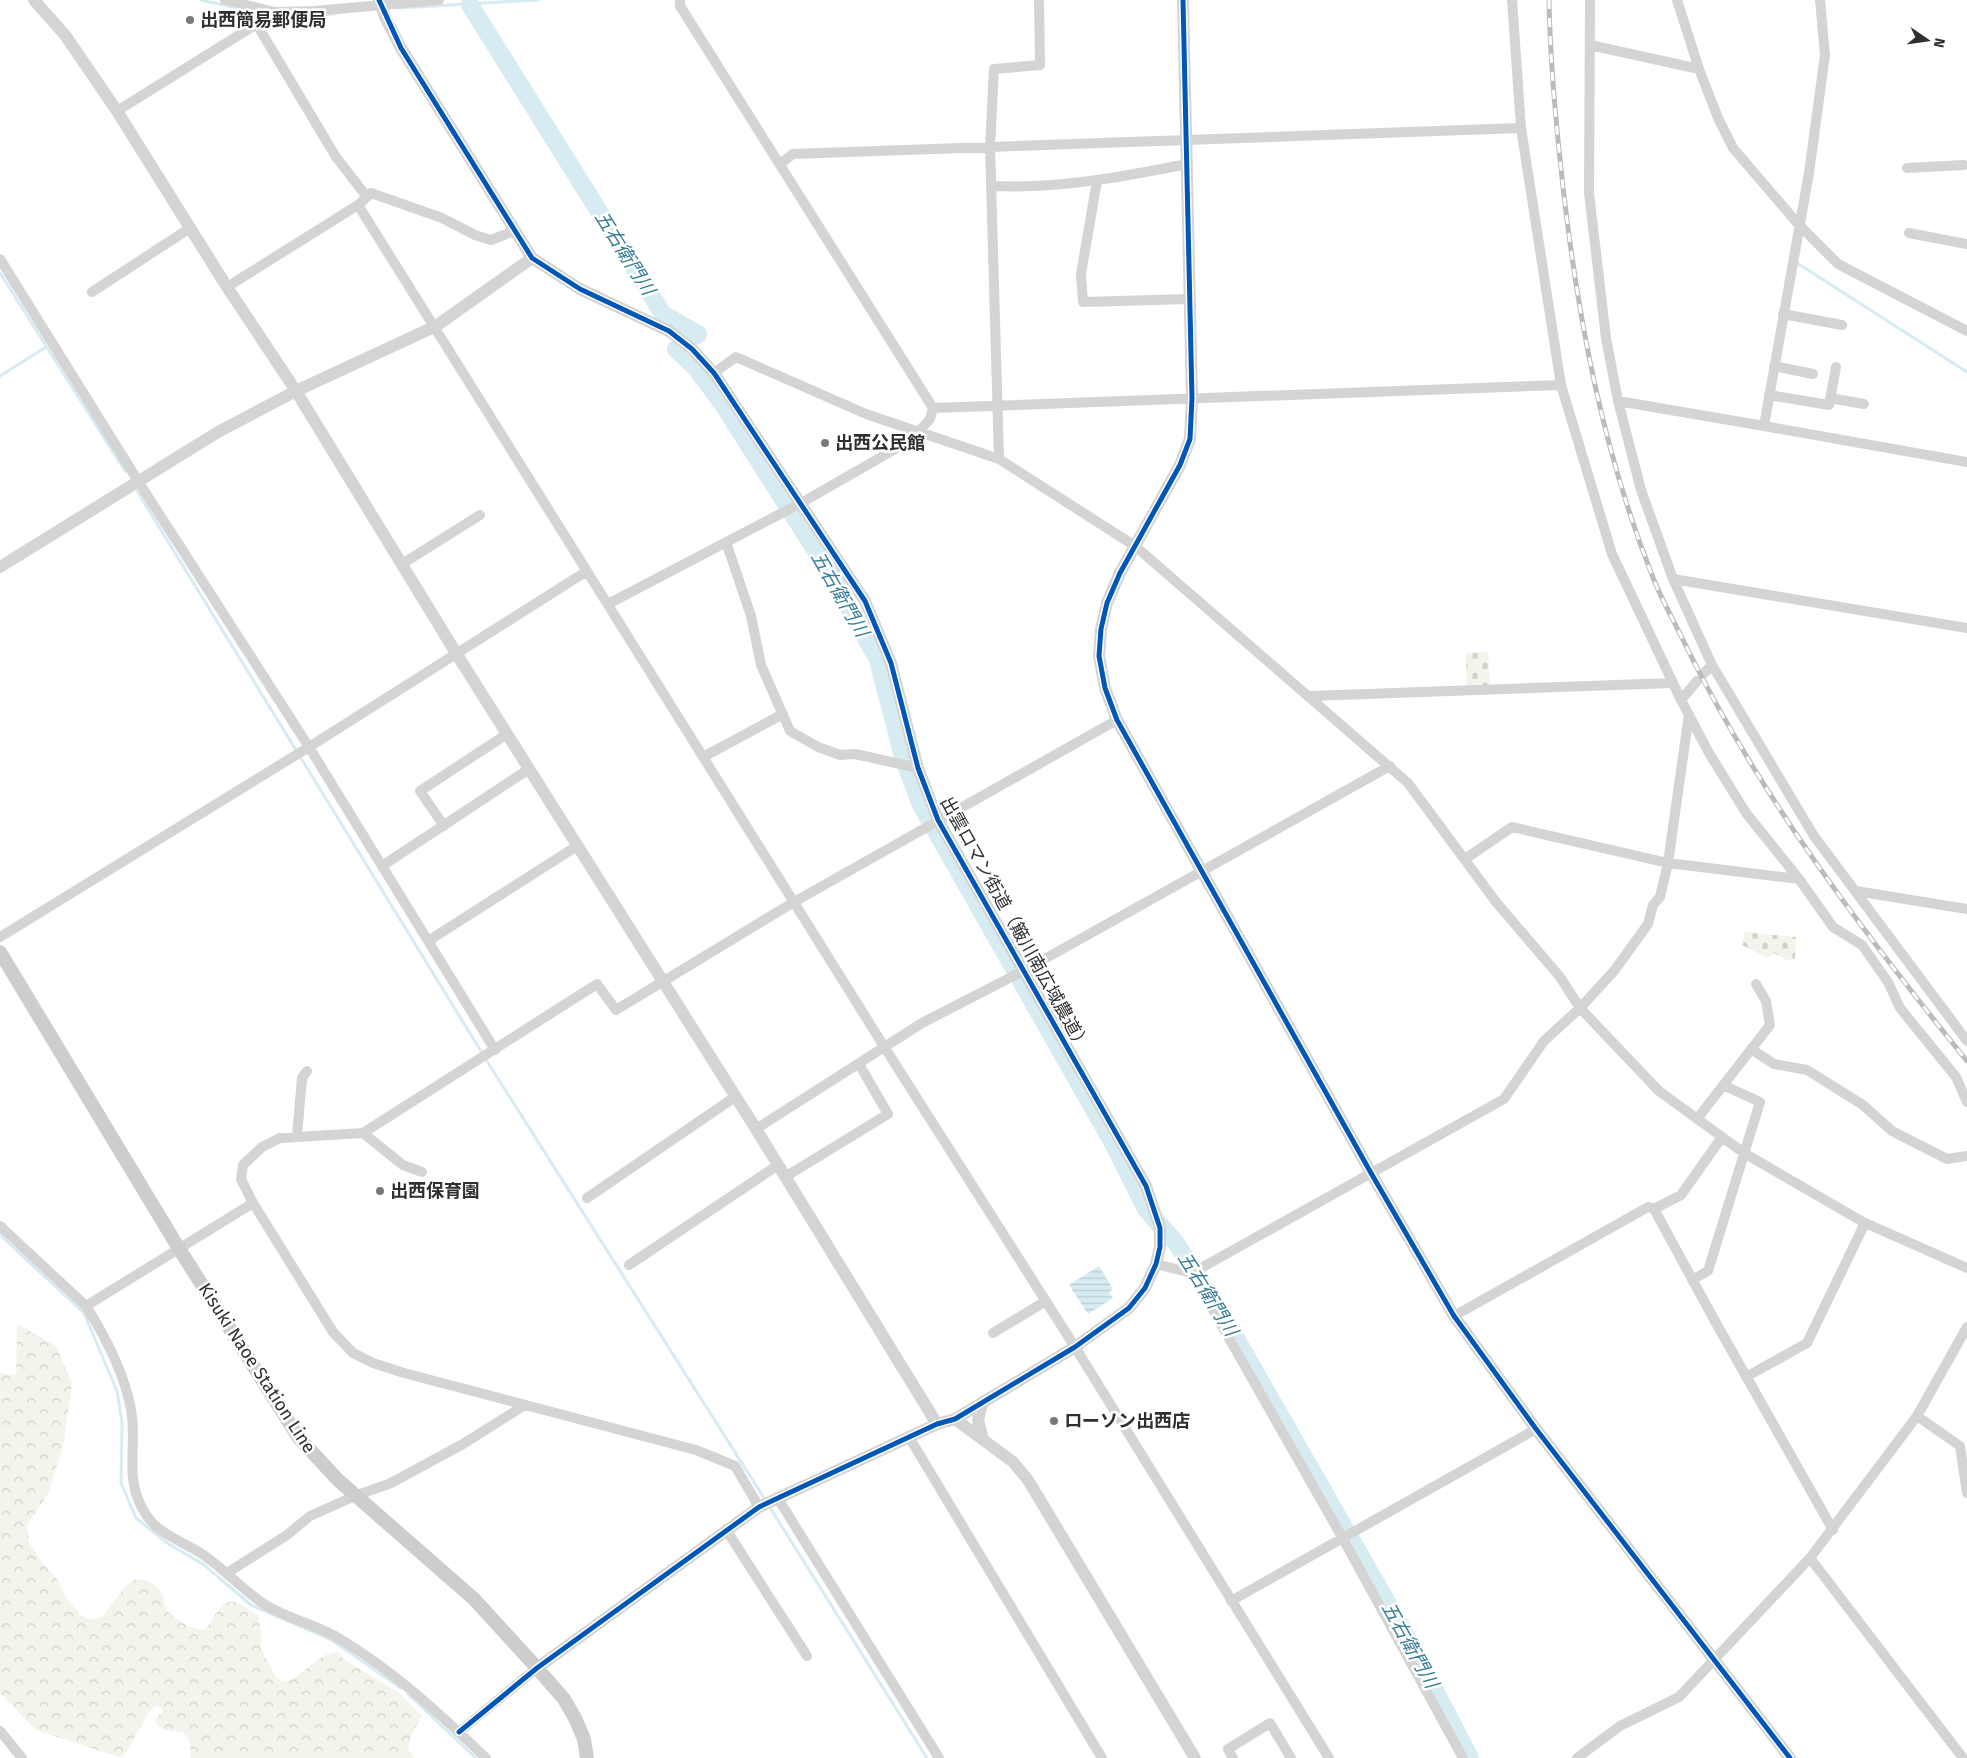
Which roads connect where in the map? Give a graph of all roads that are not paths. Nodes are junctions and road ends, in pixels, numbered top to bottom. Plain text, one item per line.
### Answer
1 (34, 0) edge
2 (225, 0) edge
3 (378, 0) edge
4 (439, 0) edge
5 (680, 0) edge
6 (1039, 0) edge
7 (1183, 0) edge
8 (1512, 0) edge
9 (1590, 0) edge
10 (1677, 0) edge
11 (1820, 0) edge
12 (275, 12) junction
13 (256, 23) junction
14 (1590, 45) junction
15 (1699, 69) junction
16 (117, 111) junction
17 (1521, 128) junction
18 (1187, 140) junction
19 (990, 146) junction
20 (780, 164) junction
21 (1187, 164) junction
22 (1964, 164) dead end
23 (1907, 168) dead end
24 (1097, 182) junction
25 (991, 186) junction
26 (367, 196) junction
27 (358, 204) junction
28 (1799, 225) junction
29 (190, 228) junction
30 (514, 231) junction
31 (1910, 233) dead end
32 (1967, 244) edge
33 (532, 258) junction
34 (0, 259) edge
35 (227, 287) junction
36 (92, 292) dead end
37 (1189, 298) junction
38 (1783, 314) junction
39 (1842, 325) dead end
40 (436, 326) junction
41 (1967, 331) edge
42 (1774, 366) junction
43 (1836, 367) dead end
44 (714, 373) junction
45 (1813, 374) dead end
46 (1561, 385) junction
47 (296, 391) junction
48 (1769, 395) junction
49 (1192, 398) junction
50 (1830, 398) junction
51 (1618, 402) junction
52 (1864, 404) dead end
53 (999, 406) junction
54 (933, 408) junction
55 (1764, 426) junction
56 (921, 431) junction
57 (999, 459) junction
58 (1967, 462) edge
59 (138, 481) junction
60 (801, 504) junction
61 (480, 515) dead end
62 (726, 542) junction
63 (1135, 546) junction
64 (402, 564) junction
65 (0, 567) edge
66 (587, 571) junction
67 (1673, 579) junction
68 (608, 604) junction
69 (1967, 628) edge
70 (456, 653) junction
71 (1712, 665) junction
72 (1673, 683) junction
73 (1310, 696) junction
74 (1681, 700) junction
75 (783, 714) junction
76 (1689, 714) junction
77 (1117, 720) junction
78 (507, 734) junction
79 (309, 747) junction
80 (703, 757) junction
81 (1390, 766) junction
82 (918, 768) junction
83 (529, 769) junction
84 (938, 820) junction
85 (444, 826) junction
86 (577, 846) junction
87 (1464, 859) junction
88 (1668, 863) junction
89 (382, 866) junction
90 (1201, 871) junction
91 (1799, 879) junction
92 (1856, 891) junction
93 (794, 902) junction
94 (1967, 909) edge
95 (0, 937) edge
96 (428, 941) junction
97 (0, 952) edge
98 (1023, 971) junction
99 (662, 982) junction
100 (1756, 984) dead end
101 (1580, 1008) junction
102 (1967, 1041) edge
103 (885, 1048) junction
104 (1751, 1049) junction
105 (495, 1050) junction
106 (858, 1064) junction
107 (307, 1071) dead end
108 (1723, 1085) junction
109 (735, 1097) junction
110 (1967, 1102) edge
111 (1697, 1119) junction
112 (756, 1129) junction
113 (363, 1132) junction
114 (297, 1136) junction
115 (1722, 1137) junction
116 (1744, 1153) junction
117 (1967, 1156) edge
118 (778, 1165) junction
119 (422, 1172) dead end
120 (1371, 1173) junction
121 (786, 1177) junction
122 (587, 1198) dead end
123 (253, 1203) junction
124 (1654, 1209) junction
125 (1865, 1223) junction
126 (0, 1226) edge
127 (178, 1248) junction
128 (1156, 1264) junction
129 (629, 1265) dead end
130 (1967, 1268) edge
131 (1192, 1273) junction
132 (1692, 1280) junction
133 (1046, 1301) junction
134 (86, 1306) junction
135 (1454, 1316) junction
136 (1967, 1327) edge
137 (993, 1333) dead end
138 (1075, 1347) junction
139 (1746, 1378) junction
140 (982, 1404) junction
141 (525, 1405) junction
142 (1917, 1416) junction
143 (955, 1419) junction
144 (937, 1424) junction
145 (1536, 1429) junction
146 (909, 1437) junction
147 (982, 1439) junction
148 (1967, 1493) edge
149 (355, 1496) junction
150 (777, 1497) junction
151 (759, 1507) junction
152 (1833, 1530) junction
153 (727, 1531) junction
154 (1342, 1537) junction
155 (1810, 1558) junction
156 (227, 1573) junction
157 (1231, 1601) junction
158 (807, 1656) dead end
159 (1714, 1661) junction
160 (538, 1668) junction
161 (0, 1730) edge
162 (459, 1732) junction
163 (22, 1758) edge
164 (486, 1758) edge
165 (587, 1758) edge
166 (939, 1758) edge
167 (1102, 1758) edge
168 (1196, 1758) edge
169 (1233, 1758) edge
170 (1291, 1758) edge
171 (1329, 1758) edge
172 (1463, 1758) edge
173 (1577, 1758) edge
174 (1790, 1758) edge
175 (1963, 1758) edge

1 - 16 street
2 - 12 street
3 - 30 street, 出雲ロマン街道（簸川南広域農道）, bridge
4 - 12 street
5 - 20 street
6 - 19 street
7 - 18 street
8 - 17 street
9 - 14 street
10 - 15 street
11 - 28 street
12 - 13 street
13 - 16 street
13 - 26 street
14 - 15 street
14 - 51 street
15 - 28 street
16 - 29 street
17 - 18 street
17 - 46 street
18 - 19 street
18 - 21 street
19 - 20 street
19 - 25 street
20 - 54 street
21 - 24 street
21 - 37 street
22 - 23 street
24 - 25 street
24 - 37 street
25 - 53 street
26 - 27 street
26 - 30 street
27 - 35 street
27 - 40 street
28 - 38 street
28 - 41 street
29 - 35 street
29 - 36 street
30 - 33 street, 出雲ロマン街道（簸川南広域農道）
31 - 32 street
33 - 40 street
33 - 44 street, 出雲ロマン街道（簸川南広域農道）
34 - 59 street
35 - 47 street
37 - 49 street
38 - 39 street
38 - 42 street
40 - 47 street
40 - 66 street
42 - 45 street
42 - 48 street
43 - 50 street
44 - 56 street
44 - 60 street, 出雲ロマン街道（簸川南広域農道）
46 - 49 street
46 - 72 street
47 - 59 street
47 - 64 street
48 - 50 street
48 - 55 street
49 - 53 street
49 - 63 street
50 - 52 street
51 - 55 street
51 - 67 street
53 - 54 street
53 - 57 street
54 - 56 street
55 - 58 street
56 - 57 street
56 - 60 street
57 - 63 street
59 - 65 street
59 - 79 street
60 - 62 street
60 - 82 street, 出雲ロマン街道（簸川南広域農道）
61 - 64 street
62 - 68 street
62 - 75 street
63 - 73 street
63 - 77 street
64 - 70 street
66 - 68 street
66 - 70 street
67 - 69 street
67 - 71 street
68 - 80 street
70 - 78 street
70 - 79 street
71 - 74 street
71 - 92 street
72 - 73 street
72 - 74 street
73 - 81 street
74 - 76 street
75 - 80 street
75 - 82 street
76 - 88 street
76 - 91 street
77 - 84 street
77 - 90 street
78 - 83 street
78 - 85 street
79 - 89 street
79 - 95 street
80 - 93 street
81 - 87 street
81 - 90 street
82 - 84 street, 出雲ロマン街道（簸川南広域農道）
83 - 85 street
83 - 86 street
84 - 93 street
84 - 98 street, 出雲ロマン街道（簸川南広域農道）
85 - 89 street
86 - 96 street
86 - 99 street
87 - 88 street
87 - 101 street
88 - 91 street
88 - 101 street
89 - 96 street
90 - 98 street
90 - 120 street
91 - 110 street
92 - 94 street
92 - 102 street
93 - 99 street
93 - 103 street
96 - 105 street
97 - 127 main road, Kisuki Naoe Station Line
98 - 103 street
98 - 128 street, 出雲ロマン街道（簸川南広域農道）
99 - 105 street
99 - 109 street
100 - 104 street
101 - 111 street
101 - 120 street
103 - 106 street
103 - 133 street
104 - 108 street
104 - 117 street
105 - 113 street
106 - 112 street
106 - 121 street
107 - 114 street
108 - 111 street
108 - 116 street
109 - 112 street
109 - 122 street
111 - 115 street
112 - 118 street
113 - 114 street
113 - 119 street
114 - 123 street
115 - 116 street
115 - 124 street
116 - 125 street
116 - 132 street
118 - 121 street
118 - 129 street
120 - 131 street
120 - 135 street
121 - 144 street
123 - 127 street
123 - 141 street
124 - 132 street
124 - 135 street
125 - 130 street
125 - 139 street
126 - 134 street
127 - 134 street
127 - 149 main road, Kisuki Naoe Station Line
128 - 131 street
128 - 138 street, 出雲ロマン街道（簸川南広域農道）
131 - 154 street
132 - 139 street
133 - 137 street
133 - 138 street
134 - 156 street
135 - 145 street
136 - 142 street
138 - 140 street, 出雲ロマン街道（簸川南広域農道）
138 - 157 street
139 - 152 street
140 - 143 street, 出雲ロマン街道（簸川南広域農道）
140 - 147 street
141 - 149 street
141 - 151 street
142 - 148 street
142 - 152 street
143 - 144 street, 出雲ロマン街道（簸川南広域農道）
143 - 147 street
144 - 146 street, 出雲ロマン街道（簸川南広域農道）
145 - 154 street
145 - 159 street
146 - 150 street, 出雲ロマン街道（簸川南広域農道）
146 - 167 street
147 - 168 street
149 - 156 street
149 - 160 main road, Kisuki Naoe Station Line
150 - 151 street, 出雲ロマン街道（簸川南広域農道）
150 - 166 street
151 - 153 street, 出雲ロマン街道（簸川南広域農道）
152 - 155 street
153 - 158 street
153 - 160 street, 出雲ロマン街道（簸川南広域農道）
154 - 157 street
154 - 172 street
155 - 159 street
155 - 175 street
156 - 162 street
157 - 171 street
159 - 173 street
159 - 174 street
160 - 162 street
160 - 165 main road, Kisuki Naoe Station Line
161 - 163 street
162 - 164 street
169 - 170 street

